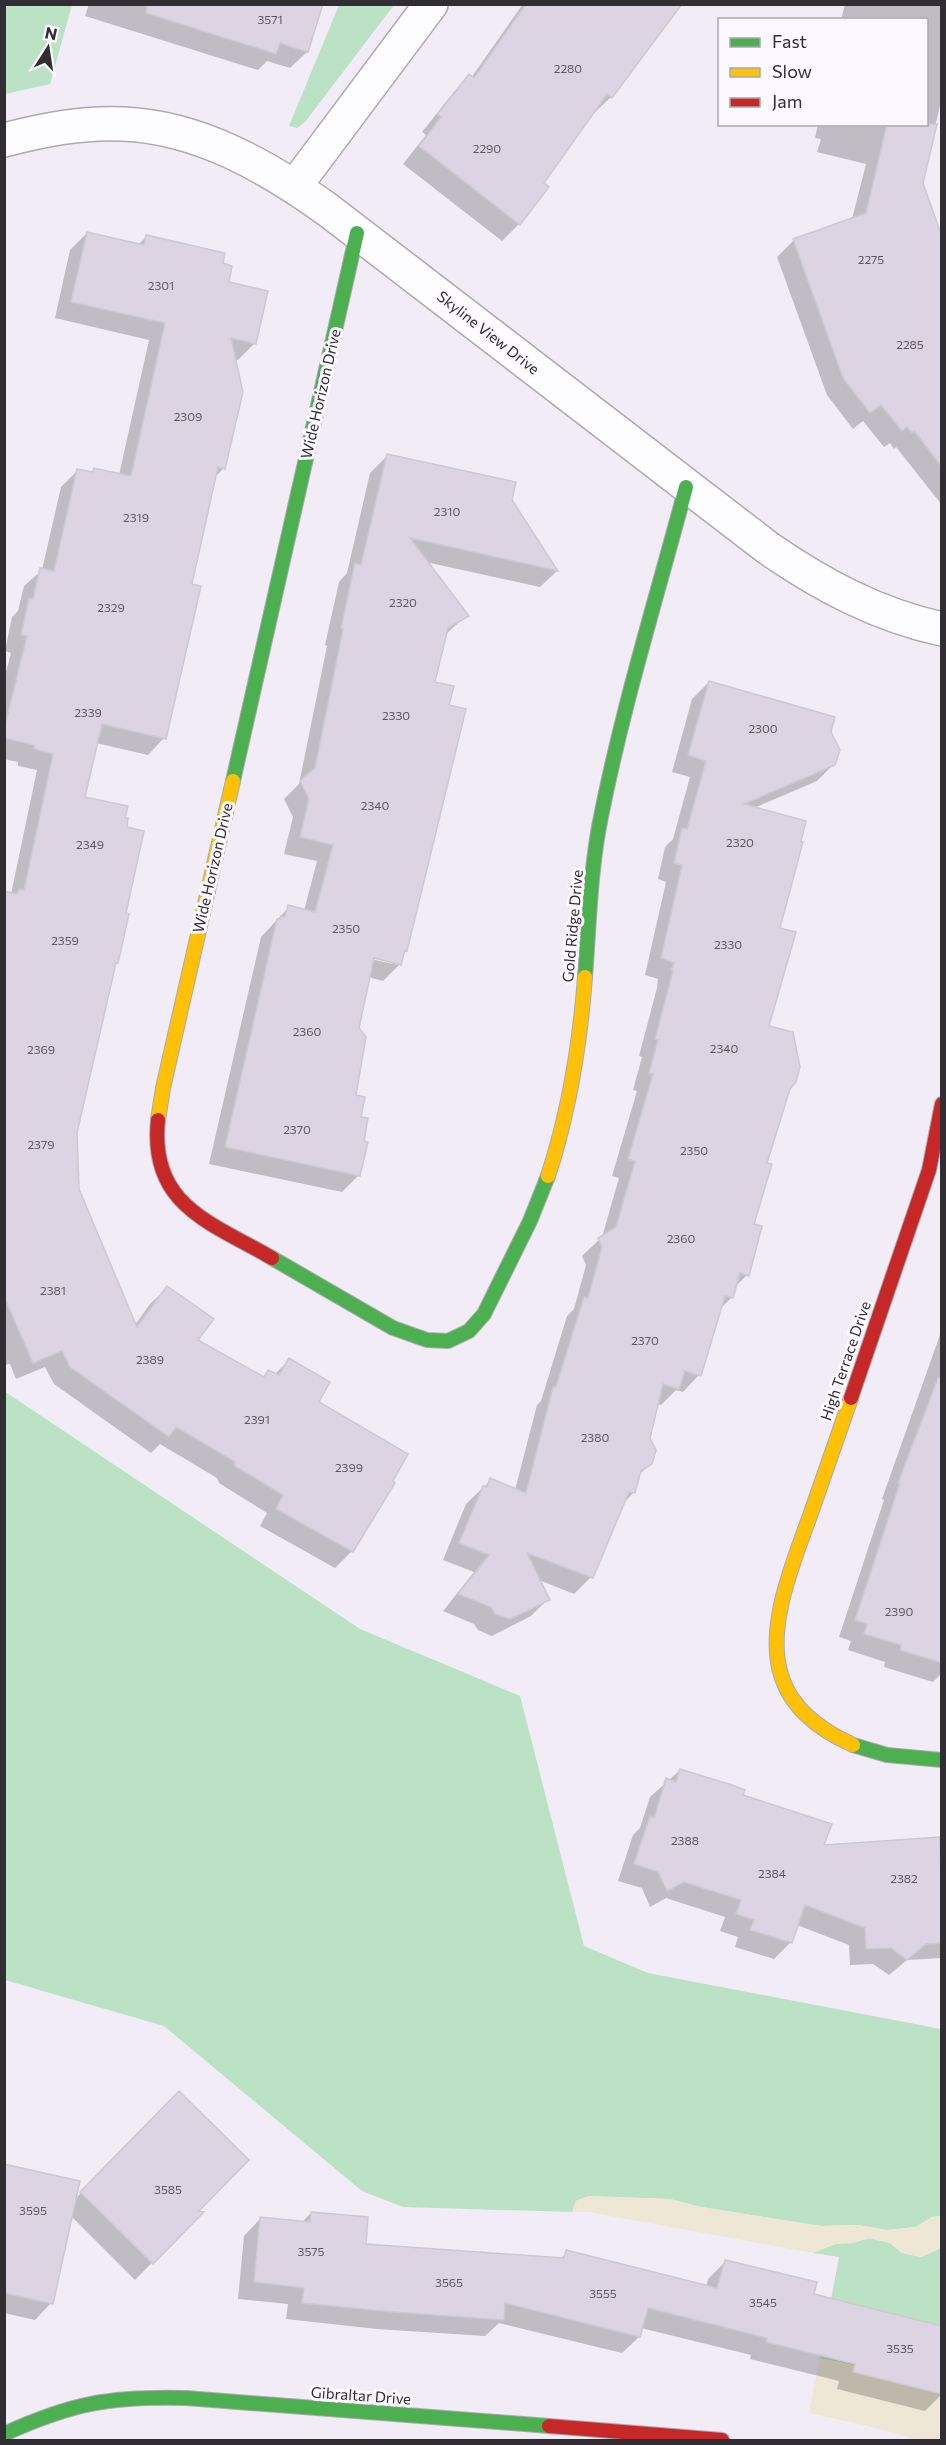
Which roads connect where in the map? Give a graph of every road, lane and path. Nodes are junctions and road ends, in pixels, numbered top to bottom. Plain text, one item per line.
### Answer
1 (431, 4) edge
2 (4, 140) edge
3 (295, 186) junction
4 (357, 233) junction
5 (686, 487) junction
6 (942, 629) edge
7 (942, 1104) edge
8 (448, 1341) joint
9 (942, 1760) edge
10 (4, 2434) edge
11 (722, 2440) edge

1 - 3 street
2 - 3 street, Skyline View Drive
3 - 4 street, Skyline View Drive
4 - 5 street, Skyline View Drive
4 - 8 street, Wide Horizon Drive
5 - 6 street, Skyline View Drive
5 - 8 street, Gold Ridge Drive
7 - 9 street, High Terrace Drive
10 - 11 street, Gibraltar Drive

